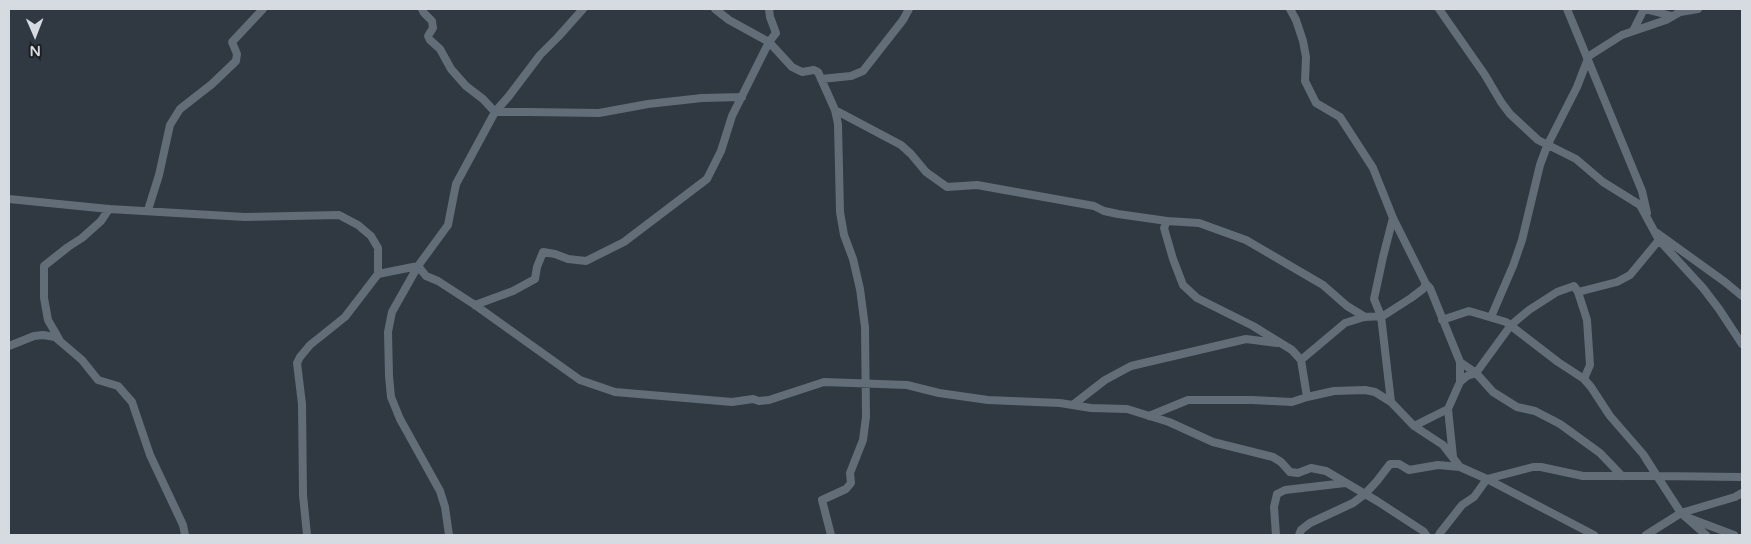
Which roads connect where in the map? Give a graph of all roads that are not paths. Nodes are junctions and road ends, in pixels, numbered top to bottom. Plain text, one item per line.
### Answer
1 (263, 9) edge
2 (422, 9) edge
3 (583, 9) edge
4 (714, 9) edge
5 (769, 9) edge
6 (909, 9) edge
7 (1290, 9) edge
8 (1439, 9) edge
9 (1567, 9) edge
10 (1645, 9) edge
11 (1698, 9) edge
12 (1672, 16) junction
13 (1633, 31) junction
14 (769, 42) junction
15 (1587, 60) junction
16 (821, 79) junction
17 (742, 97) junction
18 (835, 110) junction
19 (495, 112) junction
20 (1547, 146) junction
21 (9, 199) edge
22 (109, 209) junction
23 (148, 210) junction
24 (1648, 217) junction
25 (1393, 218) junction
26 (1167, 221) junction
27 (1655, 232) junction
28 (1659, 240) junction
29 (418, 266) junction
30 (378, 274) junction
31 (1426, 284) junction
32 (1578, 292) junction
33 (1742, 296) edge
34 (475, 305) junction
35 (1381, 316) junction
36 (1365, 317) junction
37 (1491, 317) junction
38 (1442, 320) junction
39 (1511, 325) junction
40 (59, 340) junction
41 (1279, 343) junction
42 (1742, 344) edge
43 (9, 346) edge
44 (1301, 360) junction
45 (1460, 362) junction
46 (1476, 373) junction
47 (1584, 379) junction
48 (1460, 382) junction
49 (867, 384) junction
50 (1307, 397) junction
51 (1391, 402) junction
52 (1074, 404) junction
53 (1448, 409) junction
54 (1149, 416) junction
55 (1414, 426) junction
56 (1453, 460) junction
57 (1460, 466) junction
58 (1622, 476) junction
59 (1657, 476) junction
60 (1742, 477) edge
61 (1487, 479) junction
62 (1345, 483) junction
63 (1742, 493) edge
64 (1365, 494) junction
65 (1684, 515) junction
66 (185, 535) edge
67 (307, 535) edge
68 (449, 535) edge
69 (831, 535) edge
70 (1276, 535) edge
71 (1299, 535) edge
72 (1426, 535) edge
73 (1440, 535) edge
74 (1594, 535) edge
75 (1646, 535) edge
76 (1706, 535) edge
77 (1734, 535) edge

1 - 23 street
2 - 19 street
3 - 19 street
4 - 14 street
5 - 14 street
6 - 16 street
7 - 25 street
8 - 20 street
9 - 15 street
10 - 12 street
10 - 13 street
11 - 12 street
12 - 13 street
13 - 15 street
14 - 16 street
14 - 17 street
15 - 20 street
15 - 24 street
16 - 18 street
17 - 19 street
17 - 34 street
18 - 26 street
18 - 49 street
19 - 29 street
20 - 24 street
20 - 37 street
21 - 22 street
22 - 23 street
22 - 40 street
23 - 30 street
24 - 27 street
25 - 31 street
25 - 35 street
26 - 36 street
26 - 41 street
27 - 28 street
27 - 33 street
28 - 32 street
28 - 42 street
29 - 30 street
29 - 34 street
29 - 68 street
30 - 67 street
31 - 35 street
31 - 38 street
32 - 39 street
32 - 47 street
34 - 49 street
35 - 36 street
35 - 51 street
36 - 44 street
37 - 38 street
37 - 39 street
38 - 45 street
39 - 46 street
39 - 47 street
40 - 43 street
40 - 66 street
41 - 44 street
41 - 52 street
44 - 50 street
45 - 46 street
45 - 48 street
46 - 48 street
46 - 58 street
47 - 59 street
48 - 53 street
49 - 52 street
49 - 69 street
50 - 51 street
50 - 54 street
51 - 55 street
52 - 54 street
53 - 55 street
53 - 56 street
54 - 62 street
55 - 56 street
56 - 57 street
57 - 61 street
57 - 64 street
58 - 59 street
58 - 61 street
59 - 60 street
59 - 65 street
61 - 73 street
61 - 74 street
62 - 64 street
62 - 70 street
63 - 65 street
64 - 71 street
64 - 72 street
65 - 75 street
65 - 76 street
65 - 77 street

